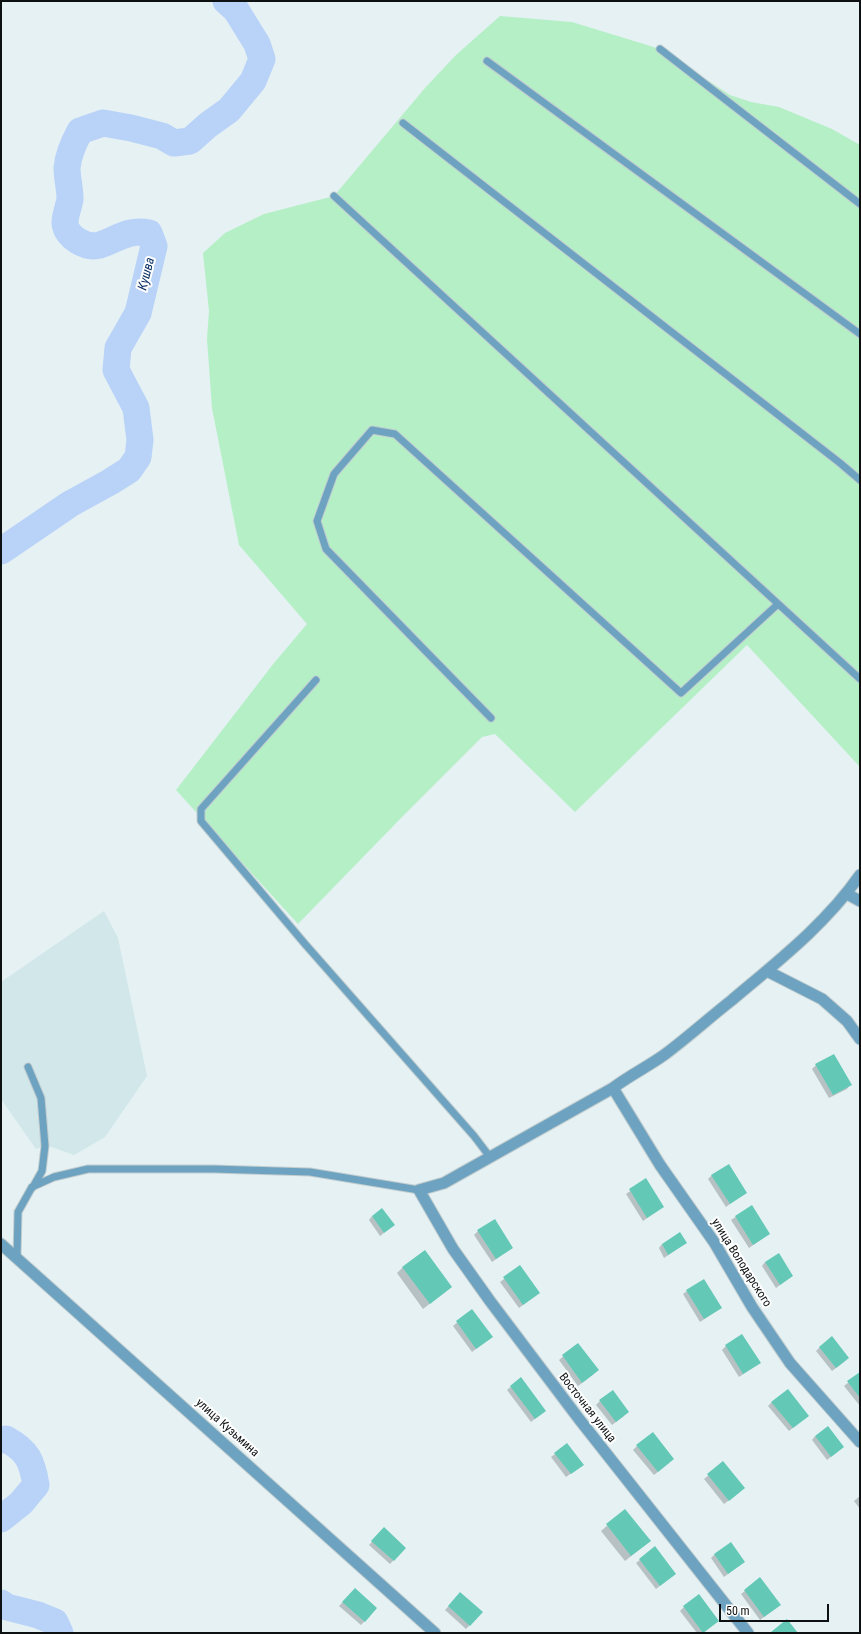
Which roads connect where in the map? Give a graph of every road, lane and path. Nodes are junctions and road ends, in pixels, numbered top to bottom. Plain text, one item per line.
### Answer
1 (660, 49) dead end
2 (487, 61) dead end
3 (403, 123) dead end
4 (334, 196) dead end
5 (860, 204) edge
6 (860, 334) edge
7 (860, 480) edge
8 (778, 604) junction
9 (860, 679) edge
10 (316, 680) dead end
11 (491, 718) dead end
12 (860, 875) edge
13 (847, 894) junction
14 (860, 901) edge
15 (767, 971) junction
16 (860, 1039) edge
17 (28, 1067) dead end
18 (613, 1088) junction
19 (490, 1157) junction
20 (32, 1187) junction
21 (419, 1190) junction
22 (1, 1244) edge
23 (18, 1257) junction
24 (860, 1442) edge
25 (435, 1633) edge
26 (748, 1633) edge

1 - 5 lane
2 - 6 lane
3 - 7 lane
4 - 8 lane
8 - 9 lane
8 - 11 lane
10 - 19 lane
12 - 13 street
13 - 14 street
13 - 15 street
15 - 16 street
15 - 18 street
17 - 20 lane
18 - 19 street
18 - 24 street, улица Володарского
19 - 21 street
20 - 21 lane
20 - 23 lane
21 - 26 street, Восточная улица
22 - 23 street, улица Кузьмина
23 - 25 street, улица Кузьмина

